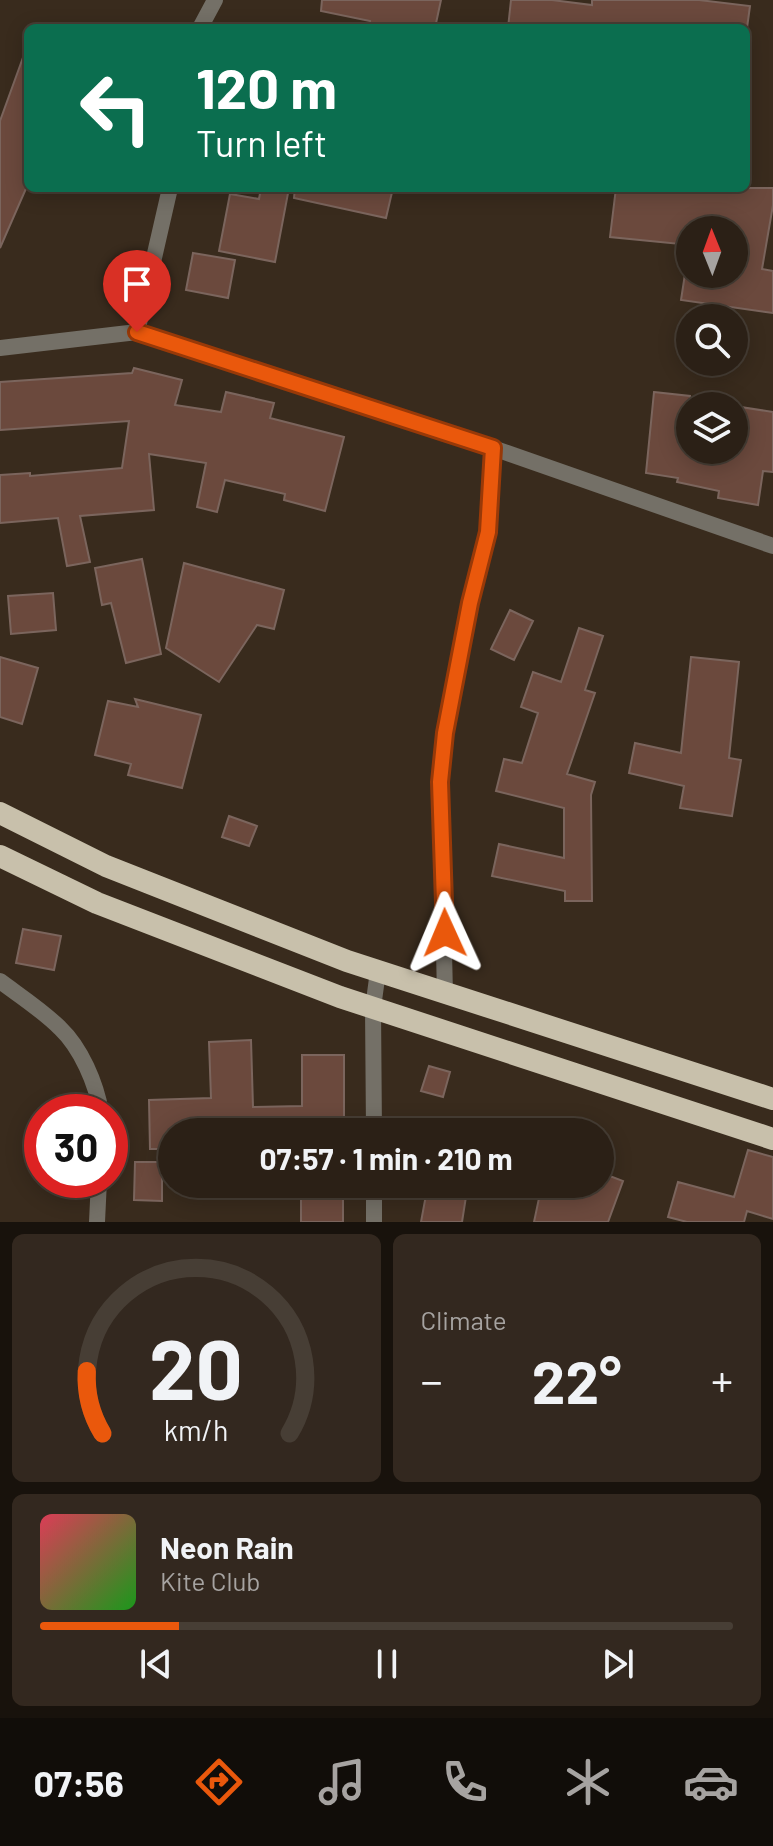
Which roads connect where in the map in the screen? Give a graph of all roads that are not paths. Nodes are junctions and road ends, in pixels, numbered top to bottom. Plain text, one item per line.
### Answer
1 (215, 0) edge
2 (202, 24) edge
3 (169, 192) edge
4 (137, 332) junction
5 (0, 348) edge
6 (493, 448) junction
7 (773, 546) edge
8 (0, 813) edge
9 (0, 856) edge
10 (378, 971) junction
11 (0, 981) edge
12 (445, 994) junction
13 (373, 1008) junction
14 (98, 1094) edge
15 (773, 1099) edge
16 (374, 1118) edge
17 (773, 1139) edge
18 (98, 1198) edge
19 (374, 1198) edge
20 (97, 1222) edge
21 (374, 1222) edge

1 - 2 street
3 - 4 street
4 - 5 street
4 - 6 street
6 - 7 street
6 - 12 street
8 - 10 highway
9 - 13 highway
10 - 12 highway
10 - 13 street
11 - 14 street
12 - 15 highway
13 - 16 street
13 - 17 highway
18 - 20 street
19 - 21 street

